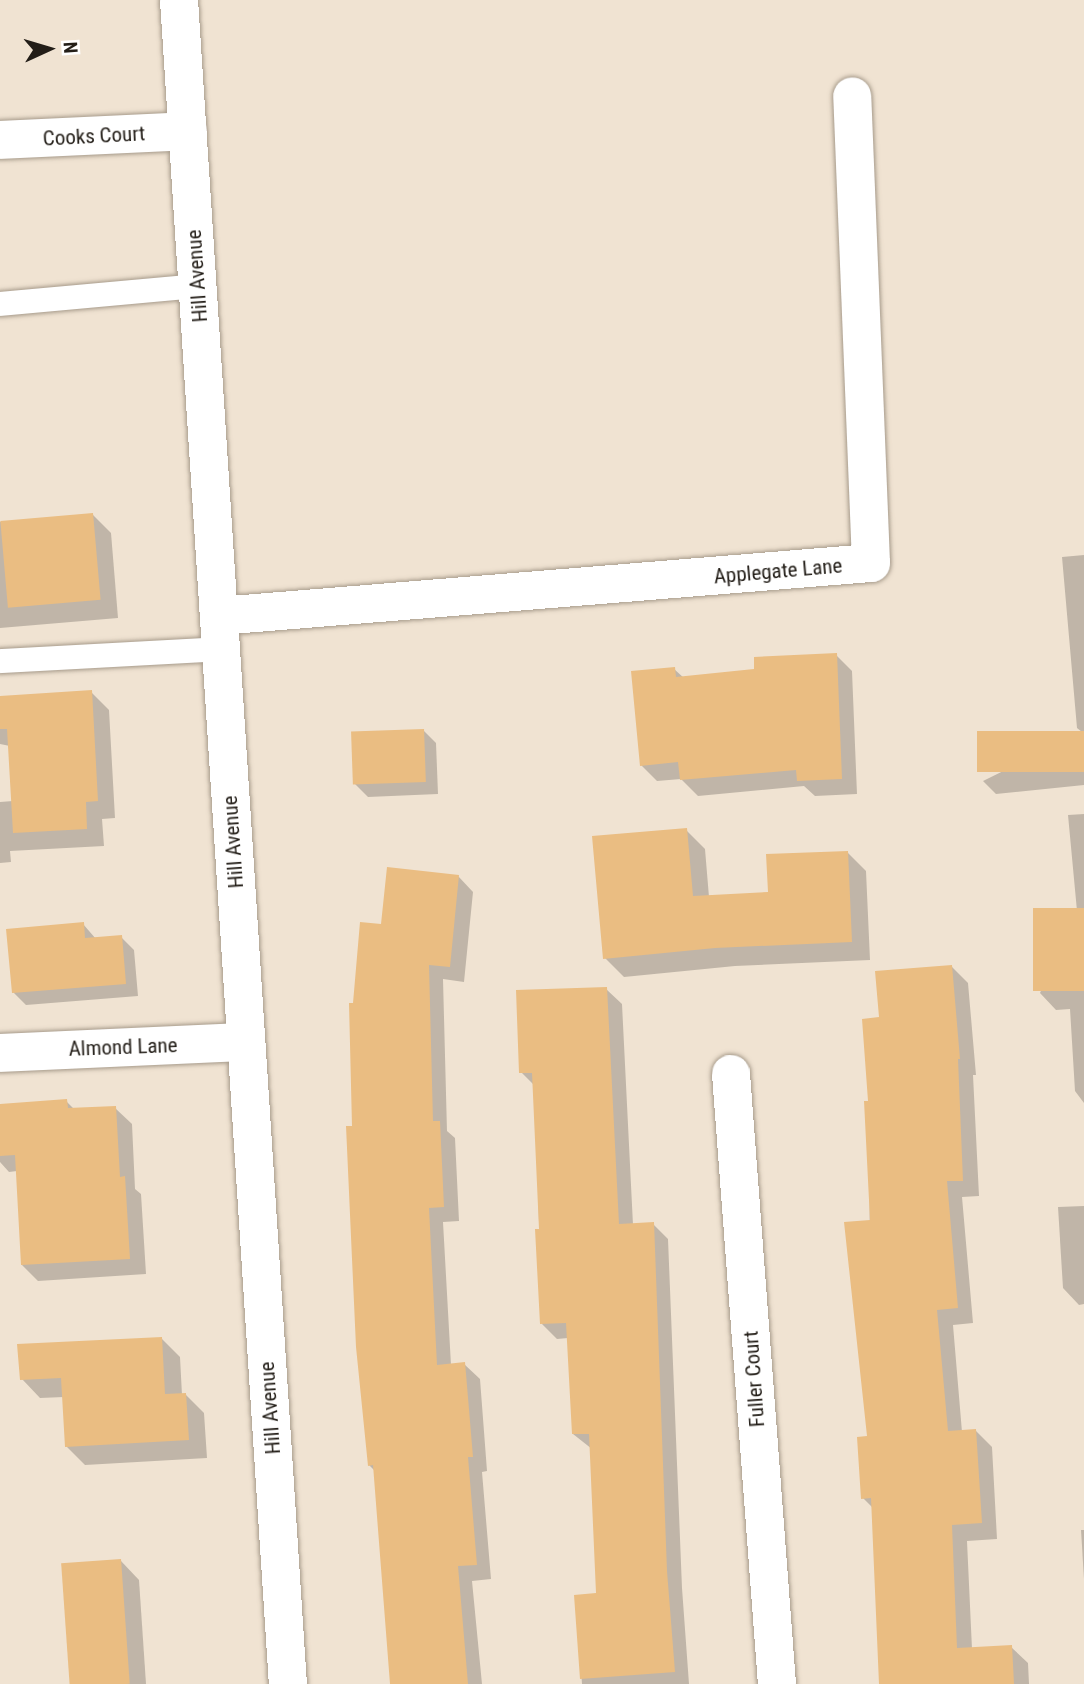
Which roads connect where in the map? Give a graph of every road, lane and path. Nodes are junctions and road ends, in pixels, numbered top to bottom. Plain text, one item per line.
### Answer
1 (179, 0) edge
2 (852, 96) dead end
3 (188, 131) junction
4 (0, 141) edge
5 (198, 286) junction
6 (0, 304) edge
7 (220, 633) junction
8 (0, 661) edge
9 (246, 1042) junction
10 (0, 1053) edge
11 (731, 1074) dead end
12 (288, 1684) edge
13 (777, 1684) edge

1 - 3 street, Hill Avenue
2 - 7 street, Applegate Lane
3 - 4 street, Cooks Court
3 - 5 street, Hill Avenue
5 - 6 lane
5 - 7 street, Hill Avenue
7 - 8 lane
7 - 9 street, Hill Avenue
9 - 10 street, Almond Lane
9 - 12 street, Hill Avenue
11 - 13 street, Fuller Court

